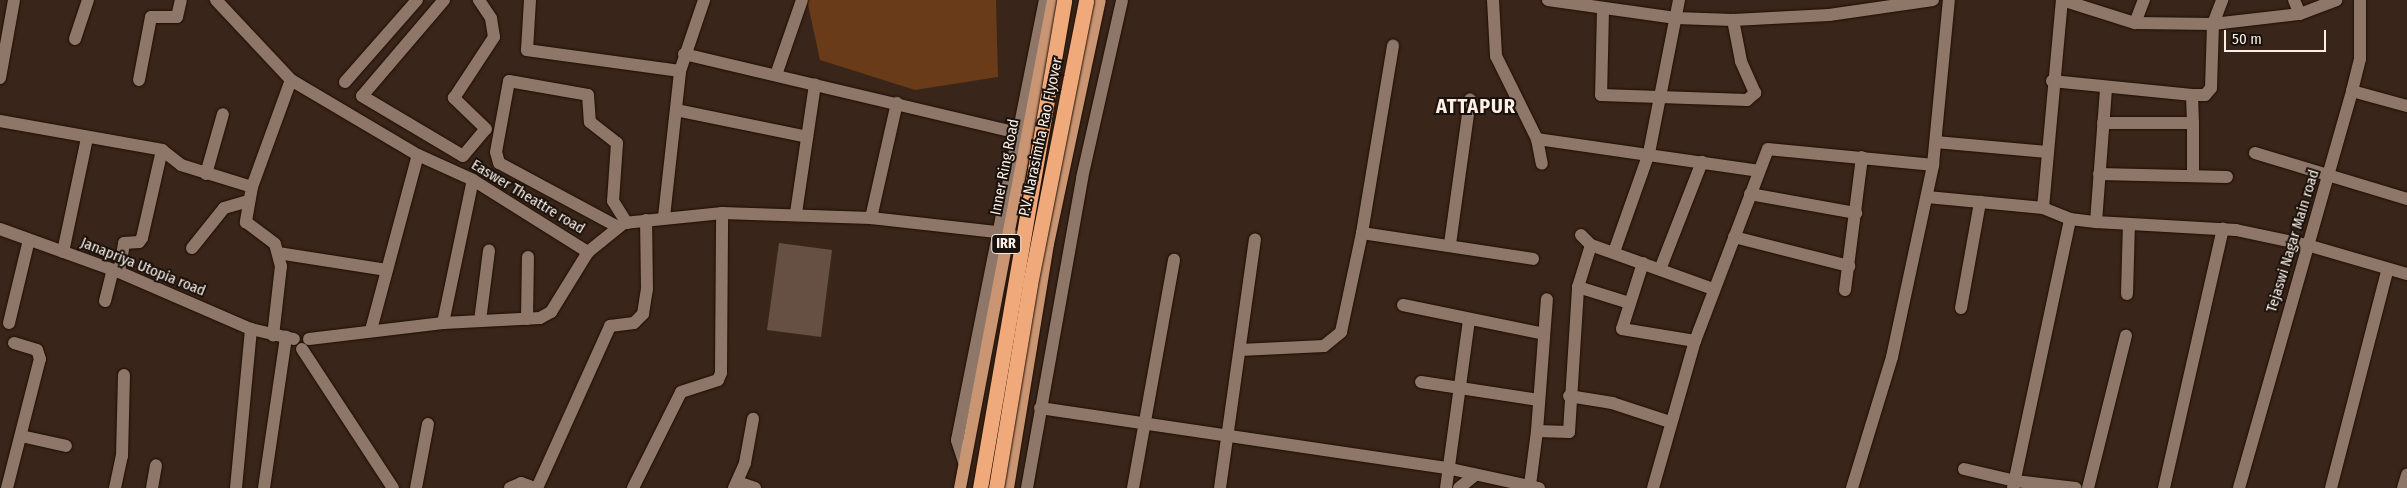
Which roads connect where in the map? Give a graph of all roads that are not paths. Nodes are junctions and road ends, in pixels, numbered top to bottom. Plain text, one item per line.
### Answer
1 (14, 0) edge
2 (88, 0) edge
3 (181, 0) edge
4 (216, 0) edge
5 (417, 0) edge
6 (444, 0) edge
7 (479, 0) edge
8 (530, 0) edge
9 (704, 0) edge
10 (802, 0) edge
11 (1045, 0) edge
12 (1053, 0) edge
13 (1064, 0) edge
14 (1086, 0) edge
15 (1100, 0) edge
16 (1122, 0) edge
17 (1493, 0) edge
18 (1548, 0) edge
19 (1679, 0) edge
20 (1933, 0) edge
21 (1949, 0) edge
22 (2144, 0) edge
23 (2222, 0) edge
24 (2294, 0) edge
25 (2336, 0) edge
26 (2360, 0) edge
27 (1603, 10) junction
28 (2300, 14) junction
29 (1676, 18) junction
30 (1733, 20) junction
31 (2135, 23) junction
32 (2214, 24) junction
33 (74, 39) dead end
34 (1392, 46) dead end
35 (684, 54) junction
36 (680, 71) junction
37 (776, 75) junction
38 (0, 78) edge
39 (140, 80) dead end
40 (291, 80) junction
41 (2052, 81) junction
42 (345, 82) dead end
43 (815, 84) junction
44 (2106, 88) junction
45 (2352, 91) junction
46 (2192, 96) junction
47 (1470, 99) dead end
48 (1659, 99) junction
49 (896, 103) junction
50 (2407, 106) edge
51 (676, 110) junction
52 (223, 114) dead end
53 (0, 121) edge
54 (2103, 123) junction
55 (2193, 123) junction
56 (1023, 134) junction
57 (807, 137) junction
58 (87, 138) junction
59 (1537, 139) junction
60 (1936, 142) junction
61 (162, 150) junction
62 (2047, 152) junction
63 (1650, 153) junction
64 (2255, 153) dead end
65 (418, 155) junction
66 (1862, 156) junction
67 (1702, 162) junction
68 (1542, 164) dead end
69 (1933, 165) junction
70 (1759, 171) junction
71 (206, 174) junction
72 (2099, 174) junction
73 (2193, 176) junction
74 (2331, 176) junction
75 (2227, 177) dead end
76 (473, 180) junction
77 (252, 187) junction
78 (1750, 194) junction
79 (1927, 197) junction
80 (2407, 199) edge
81 (248, 201) junction
82 (1980, 202) junction
83 (617, 208) junction
84 (2043, 208) junction
85 (722, 213) junction
86 (796, 213) junction
87 (1856, 213) junction
88 (664, 217) junction
89 (604, 218) junction
90 (871, 218) junction
91 (2070, 219) junction
92 (646, 220) junction
93 (2096, 222) junction
94 (2129, 224) junction
95 (622, 225) junction
96 (0, 229) edge
97 (2223, 229) junction
98 (996, 232) junction
99 (1362, 233) junction
100 (1008, 234) junction
101 (1582, 235) dead end
102 (1734, 238) junction
103 (1255, 239) dead end
104 (29, 240) junction
105 (1048, 244) junction
106 (1450, 244) junction
107 (1591, 245) junction
108 (2307, 245) junction
109 (192, 248) dead end
110 (489, 251) dead end
111 (63, 252) junction
112 (588, 252) junction
113 (1614, 252) junction
114 (278, 253) junction
115 (528, 257) dead end
116 (1533, 258) dead end
117 (1174, 260) dead end
118 (1643, 263) junction
119 (1849, 266) junction
120 (1661, 267) junction
121 (387, 270) junction
122 (116, 271) junction
123 (2387, 271) junction
124 (2407, 274) edge
125 (1578, 288) junction
126 (1713, 289) junction
127 (1845, 290) dead end
128 (2127, 294) dead end
129 (1547, 299) dead end
130 (105, 301) dead end
131 (1629, 303) junction
132 (1403, 305) dead end
133 (1961, 308) dead end
134 (527, 319) junction
135 (1469, 320) junction
136 (480, 321) junction
137 (9, 322) dead end
138 (443, 322) junction
139 (251, 329) junction
140 (371, 330) junction
141 (1544, 334) junction
142 (273, 336) junction
143 (2126, 336) dead end
144 (298, 341) junction
145 (1695, 341) junction
146 (14, 343) dead end
147 (1240, 350) junction
148 (124, 375) dead end
149 (1420, 382) dead end
150 (1461, 387) junction
151 (1569, 396) junction
152 (1539, 400) junction
153 (1040, 408) junction
154 (752, 419) dead end
155 (1144, 422) junction
156 (1670, 422) junction
157 (428, 424) dead end
158 (1537, 431) junction
159 (1229, 435) junction
160 (21, 436) junction
161 (66, 446) dead end
162 (964, 462) junction
163 (156, 465) dead end
164 (1450, 469) junction
165 (1964, 469) dead end
166 (1475, 475) junction
167 (2407, 475) edge
168 (2014, 484) edge
169 (735, 485) edge
170 (1534, 486) edge
171 (7, 487) edge
172 (115, 488) edge
173 (152, 488) edge
174 (236, 488) edge
175 (264, 488) edge
176 (393, 488) edge
177 (416, 488) edge
178 (510, 488) edge
179 (536, 488) edge
180 (634, 488) edge
181 (755, 488) edge
182 (960, 488) edge
183 (980, 488) edge
184 (996, 488) edge
185 (1008, 488) edge
186 (1027, 488) edge
187 (1133, 488) edge
188 (1220, 488) edge
189 (1446, 488) edge
190 (1459, 488) edge
191 (1653, 488) edge
192 (1852, 488) edge
193 (2076, 488) edge
194 (2088, 488) edge
195 (2164, 488) edge
196 (2239, 488) edge
197 (2331, 488) edge
198 (2403, 488) edge

1 - 38 street
2 - 33 street
3 - 39 street
4 - 40 street, Easwer Theattre road
5 - 42 street
6 - 7 street
8 - 36 street
9 - 35 street
10 - 37 street
11 - 56 street
12 - 56 main road, Inner Ring Road / IRR
13 - 183 highway, P.V. Narasimha Rao Flyover, bridge
14 - 184 highway, P.V. Narasimha Rao Flyover, bridge
15 - 105 main road
16 - 153 street
17 - 59 street
18 - 27 street
19 - 29 street
20 - 30 street
21 - 60 street
22 - 31 street
23 - 32 street
24 - 28 street
25 - 28 street
26 - 45 street, Tejaswi Nagar Main road
27 - 29 street
27 - 48 street
28 - 32 street
29 - 30 street
29 - 48 street
30 - 48 street
31 - 32 street
31 - 41 street
32 - 46 street
34 - 99 street
35 - 36 street
35 - 37 street
36 - 51 street
37 - 43 street
40 - 65 street, Easwer Theattre road
40 - 77 street
41 - 44 street
41 - 62 street
43 - 49 street
43 - 57 street
44 - 46 street
44 - 54 street
45 - 50 street
45 - 74 street, Tejaswi Nagar Main road
46 - 55 street
47 - 106 street
48 - 63 street
49 - 56 street
49 - 90 street
51 - 57 street
51 - 88 street
52 - 71 street
53 - 58 street
54 - 55 street
54 - 72 street
55 - 73 street
56 - 98 street
56 - 100 main road, Inner Ring Road / IRR
57 - 86 street
58 - 61 street
58 - 111 street
59 - 63 street
59 - 68 street
60 - 62 street
60 - 69 street
61 - 71 street
61 - 122 street
62 - 84 street
63 - 67 street
63 - 113 street
64 - 74 street
65 - 76 street, Easwer Theattre road
65 - 121 street
66 - 69 street
66 - 70 street
66 - 87 street
67 - 70 street
67 - 120 street
69 - 79 street
70 - 78 street
71 - 77 street
72 - 73 street
72 - 93 street
73 - 75 street
74 - 80 street
74 - 108 street, Tejaswi Nagar Main road
76 - 112 street, Easwer Theattre road
76 - 138 street
77 - 81 street
78 - 87 street
78 - 102 street
79 - 82 street
79 - 192 street
81 - 109 street
81 - 114 street
82 - 84 street
82 - 133 street
83 - 89 street
83 - 89 street
83 - 95 street
84 - 91 street
85 - 86 street
85 - 88 street
85 - 180 street
86 - 90 street
87 - 119 street
88 - 92 street
89 - 95 street
90 - 98 street
91 - 93 street
91 - 168 street
92 - 95 street
92 - 179 street
93 - 94 street
94 - 97 street
94 - 128 street
95 - 112 street, Easwer Theattre road
96 - 104 street, Janapriya Utopia road
97 - 108 street
97 - 195 street
98 - 100 street
98 - 162 street
99 - 106 street
99 - 147 street
100 - 105 street
100 - 162 main road, Inner Ring Road / IRR
101 - 107 street
102 - 119 street
102 - 126 street
103 - 147 street
104 - 111 street, Janapriya Utopia road
104 - 137 street
105 - 185 main road
106 - 116 street
107 - 113 street
107 - 125 street
108 - 123 street
108 - 196 street, Tejaswi Nagar Main road
110 - 136 street
111 - 122 street, Janapriya Utopia road
112 - 134 street, Janapriya Utopia road
113 - 118 street
114 - 121 street
114 - 142 street
115 - 134 street
117 - 155 street
118 - 120 street
118 - 131 street
119 - 127 street
120 - 126 street
121 - 140 street
122 - 130 street
122 - 139 street, Janapriya Utopia road
123 - 124 street
123 - 197 street
125 - 131 street
125 - 151 street
126 - 145 street
129 - 141 street
131 - 145 street
132 - 135 street
134 - 136 street, Janapriya Utopia road
135 - 141 street
135 - 150 street
136 - 138 street, Janapriya Utopia road
138 - 140 street, Janapriya Utopia road
139 - 142 street, Janapriya Utopia road
139 - 174 street
140 - 144 street, Janapriya Utopia road
141 - 152 street
142 - 144 street, Janapriya Utopia road
143 - 194 street
144 - 175 street
144 - 176 street
145 - 156 street
146 - 160 street
147 - 159 street
148 - 172 street
149 - 150 street
150 - 152 street
150 - 164 street
151 - 156 street
151 - 158 street
152 - 158 street
153 - 155 street
153 - 186 street
154 - 169 street
155 - 159 street
155 - 187 street
156 - 191 street
157 - 177 street
158 - 170 street
159 - 164 street
159 - 188 street
160 - 161 street
160 - 171 street
162 - 182 main road, Inner Ring Road / IRR
163 - 173 street
164 - 166 street
164 - 189 street
165 - 168 street
166 - 170 street
166 - 190 street
167 - 198 street
168 - 193 street
169 - 181 street
178 - 179 street

